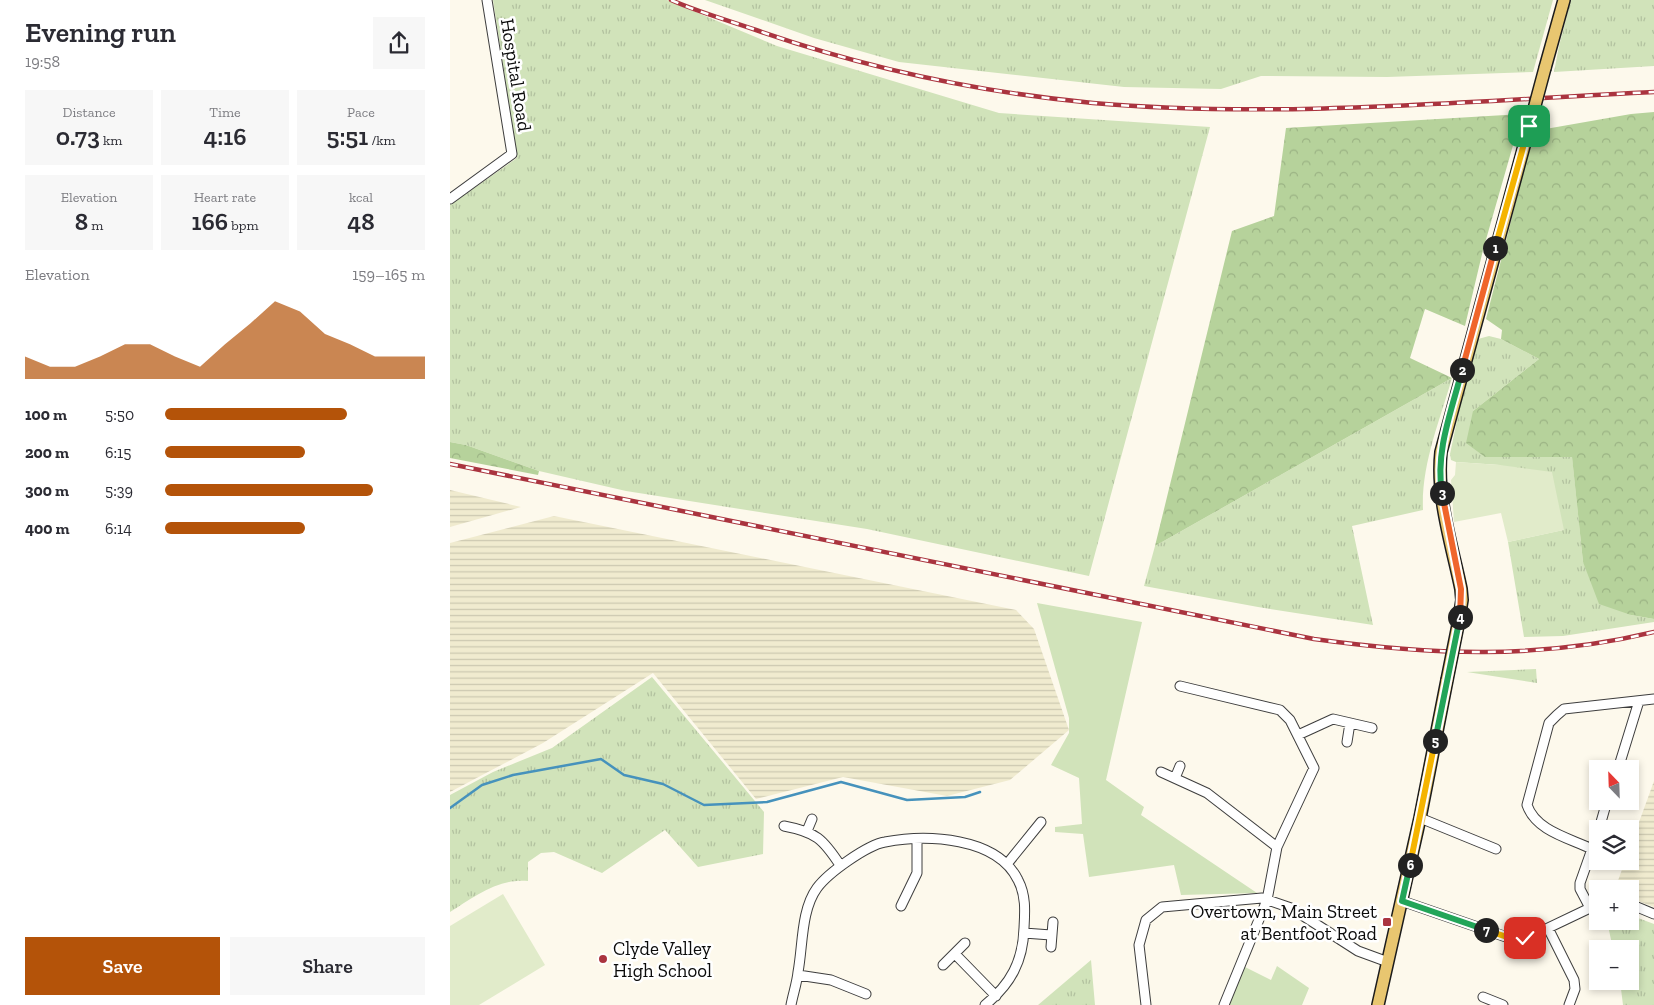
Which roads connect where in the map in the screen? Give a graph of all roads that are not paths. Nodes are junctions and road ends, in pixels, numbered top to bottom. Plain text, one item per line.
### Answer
1 (487, 0) edge
2 (1564, 0) edge
3 (450, 199) edge
4 (1180, 686) dead end
5 (1654, 699) edge
6 (1639, 701) junction
7 (1350, 723) junction
8 (1372, 728) dead end
9 (1298, 735) junction
10 (1347, 742) dead end
11 (1621, 760) edge
12 (1180, 766) dead end
13 (1161, 772) dead end
14 (1175, 778) junction
15 (1420, 818) junction
16 (812, 819) dead end
17 (1041, 822) dead end
18 (784, 826) dead end
19 (807, 831) junction
20 (917, 839) junction
21 (1277, 847) junction
22 (1589, 848) edge
23 (1496, 849) dead end
24 (1589, 858) edge
25 (1007, 864) junction
26 (840, 866) junction
27 (1267, 900) junction
28 (1589, 900) edge
29 (1402, 901) junction
30 (901, 906) dead end
31 (1589, 908) edge
32 (1639, 908) edge
33 (1654, 914) edge
34 (1053, 922) dead end
35 (1548, 928) junction
36 (1024, 933) junction
37 (1051, 935) junction
38 (965, 943) dead end
39 (1051, 947) dead end
40 (955, 954) junction
41 (1388, 962) junction
42 (943, 965) dead end
43 (798, 975) junction
44 (866, 994) dead end
45 (996, 996) junction
46 (1483, 997) dead end
47 (791, 1005) edge
48 (985, 1005) edge
49 (1146, 1005) edge
50 (1224, 1005) edge
51 (1378, 1005) edge
52 (1503, 1005) edge
53 (1569, 1005) edge

1 - 3 street, Hospital Road
2 - 15 main road, bridge
4 - 9 street
5 - 6 street
6 - 11 street
6 - 22 street
7 - 8 street
7 - 9 street
7 - 10 street
9 - 21 street
12 - 14 street
13 - 14 street
14 - 21 street
15 - 23 street
15 - 29 main road
16 - 19 street
17 - 25 street
18 - 19 street
19 - 26 street
20 - 25 street
20 - 26 street
20 - 30 street
21 - 27 street
24 - 28 street
25 - 36 street
26 - 43 street
27 - 41 street
27 - 49 street
27 - 50 street
29 - 35 street
29 - 41 main road
31 - 35 street
32 - 33 street
34 - 37 street
35 - 53 street
36 - 37 street
36 - 45 street
37 - 39 street
38 - 40 street
40 - 42 street
40 - 45 street
41 - 51 main road
43 - 44 street
43 - 47 street
45 - 48 street
46 - 52 street

